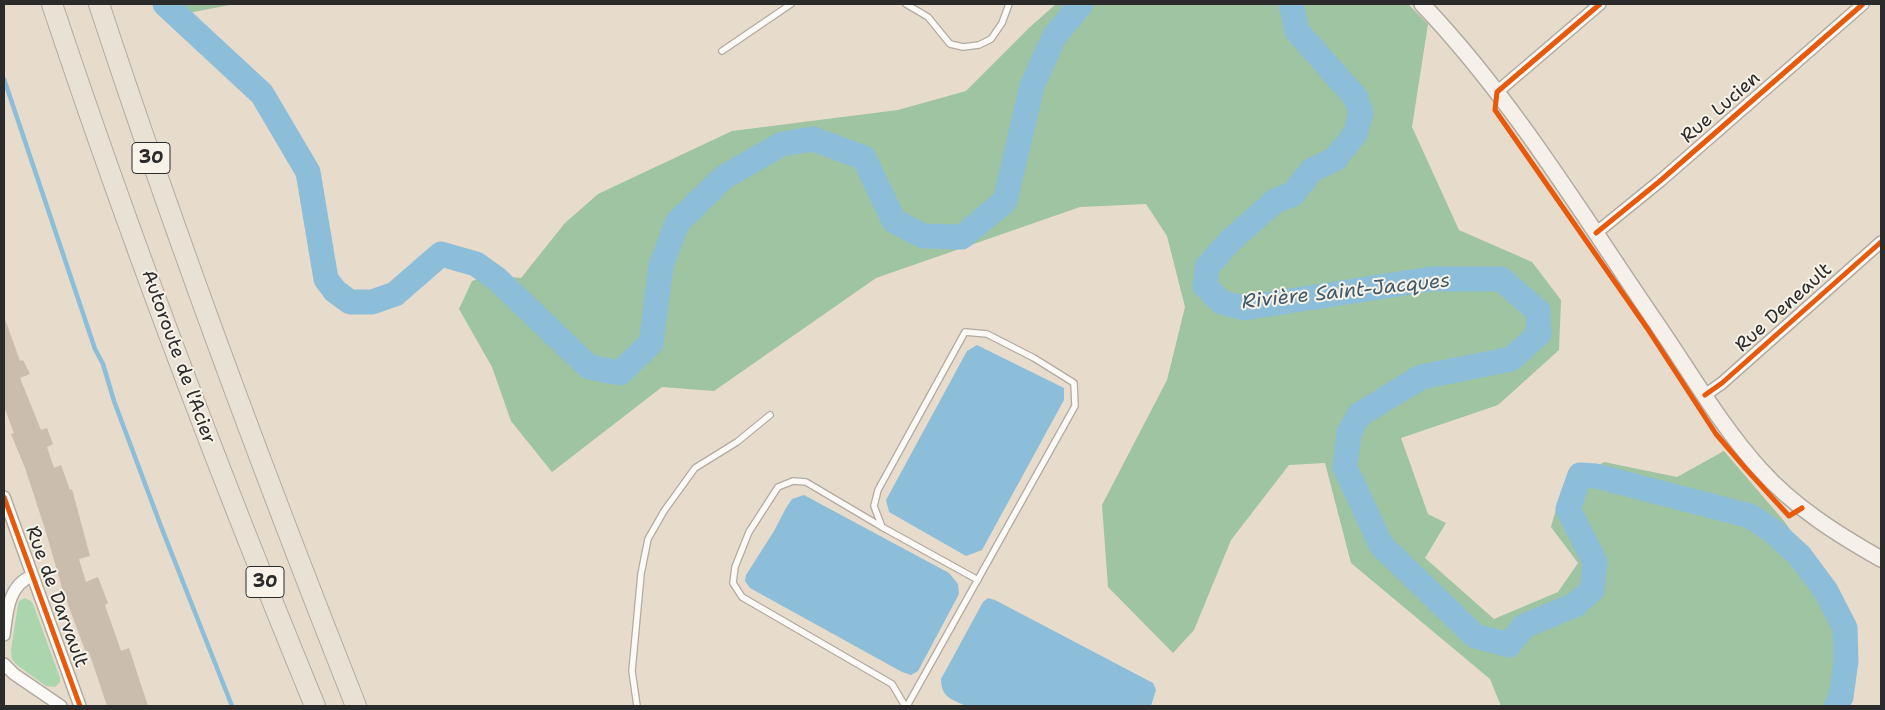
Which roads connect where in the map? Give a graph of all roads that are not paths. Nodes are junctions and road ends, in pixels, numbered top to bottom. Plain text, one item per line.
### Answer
1 (52, 4) edge
2 (99, 4) edge
3 (791, 4) edge
4 (906, 4) edge
5 (1009, 4) edge
6 (1422, 4) edge
7 (1600, 4) edge
8 (1863, 4) edge
9 (722, 51) dead end
10 (1497, 92) junction
11 (1596, 234) junction
12 (1881, 242) edge
13 (1706, 395) junction
14 (770, 415) dead end
15 (4, 497) edge
16 (882, 527) junction
17 (1881, 559) edge
18 (32, 576) junction
19 (978, 580) junction
20 (4, 635) edge
21 (4, 664) edge
22 (61, 706) edge
23 (80, 706) edge
24 (315, 706) edge
25 (356, 706) edge
26 (637, 706) edge
27 (906, 706) edge

1 - 24 highway, Autoroute de l'Acier / 30
2 - 25 highway, 30
3 - 9 lane
4 - 5 lane
6 - 10 main road
7 - 10 street
8 - 11 street, Rue Lucien
10 - 11 main road
11 - 13 main road
12 - 13 street, Rue Deneault
13 - 17 main road
14 - 26 lane
15 - 18 street, Rue de Darvault
16 - 19 lane
16 - 19 lane
16 - 27 lane
18 - 20 street, Rue de Darvault
18 - 23 street, Rue de Darvault
19 - 27 lane
21 - 22 street

